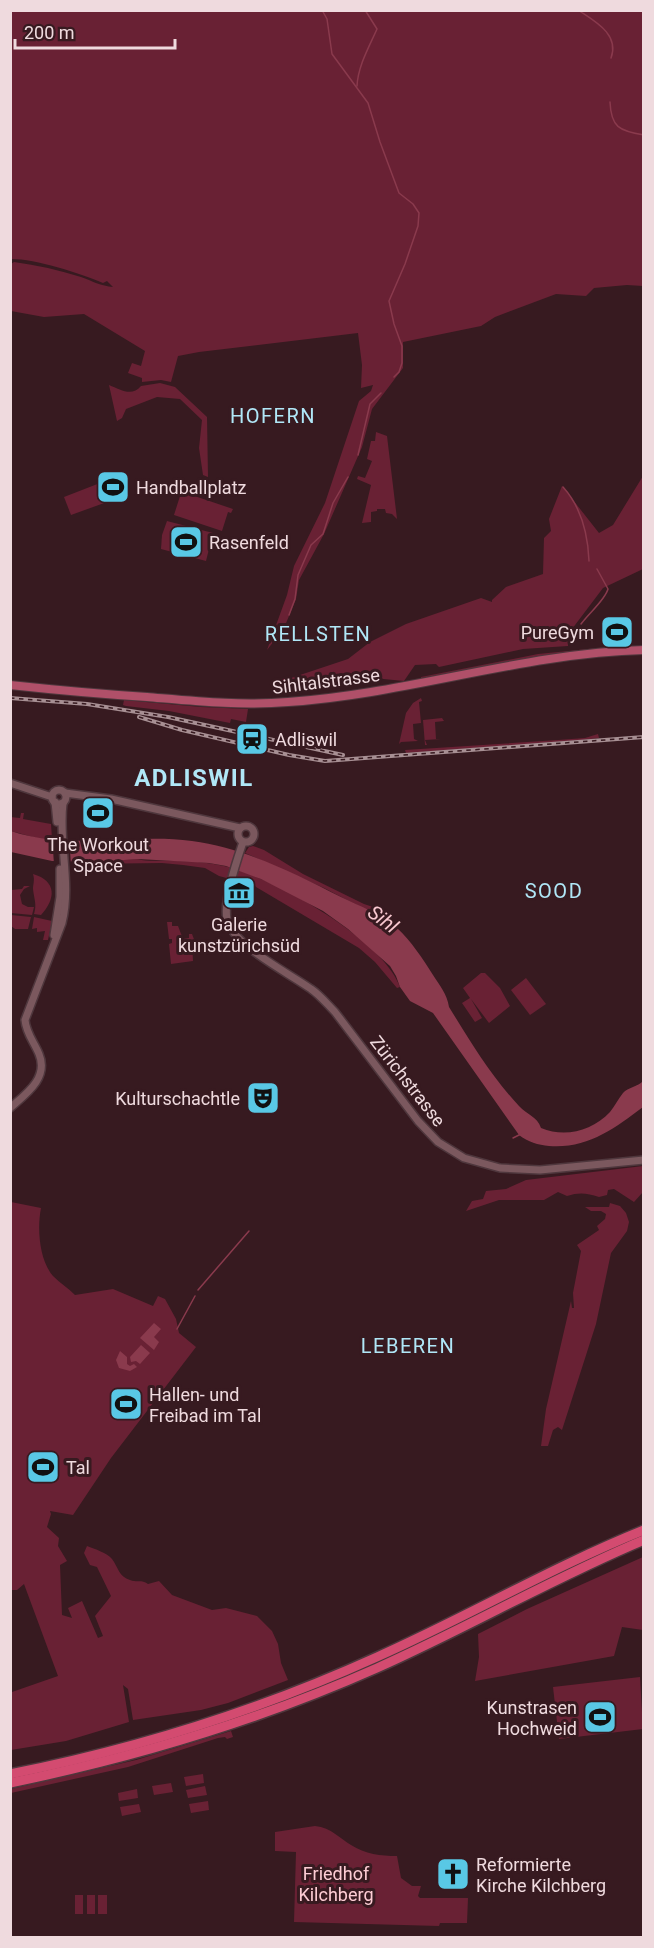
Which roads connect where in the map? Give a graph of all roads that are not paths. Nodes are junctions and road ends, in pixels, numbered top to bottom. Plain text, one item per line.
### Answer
1 (644, 650) edge
2 (10, 685) edge
3 (10, 783) edge
4 (59, 798) junction
5 (239, 831) junction
6 (243, 844) junction
7 (10, 1108) edge
8 (644, 1160) edge
9 (644, 1530) edge
10 (644, 1540) edge
11 (10, 1773) edge
12 (10, 1783) edge

1 - 2 main road, Sihltalstrasse
3 - 4 main road
4 - 5 main road
4 - 7 main road
5 - 6 main road
5 - 6 main road
6 - 8 main road, Zürichstrasse
9 - 11 highway
10 - 12 highway

